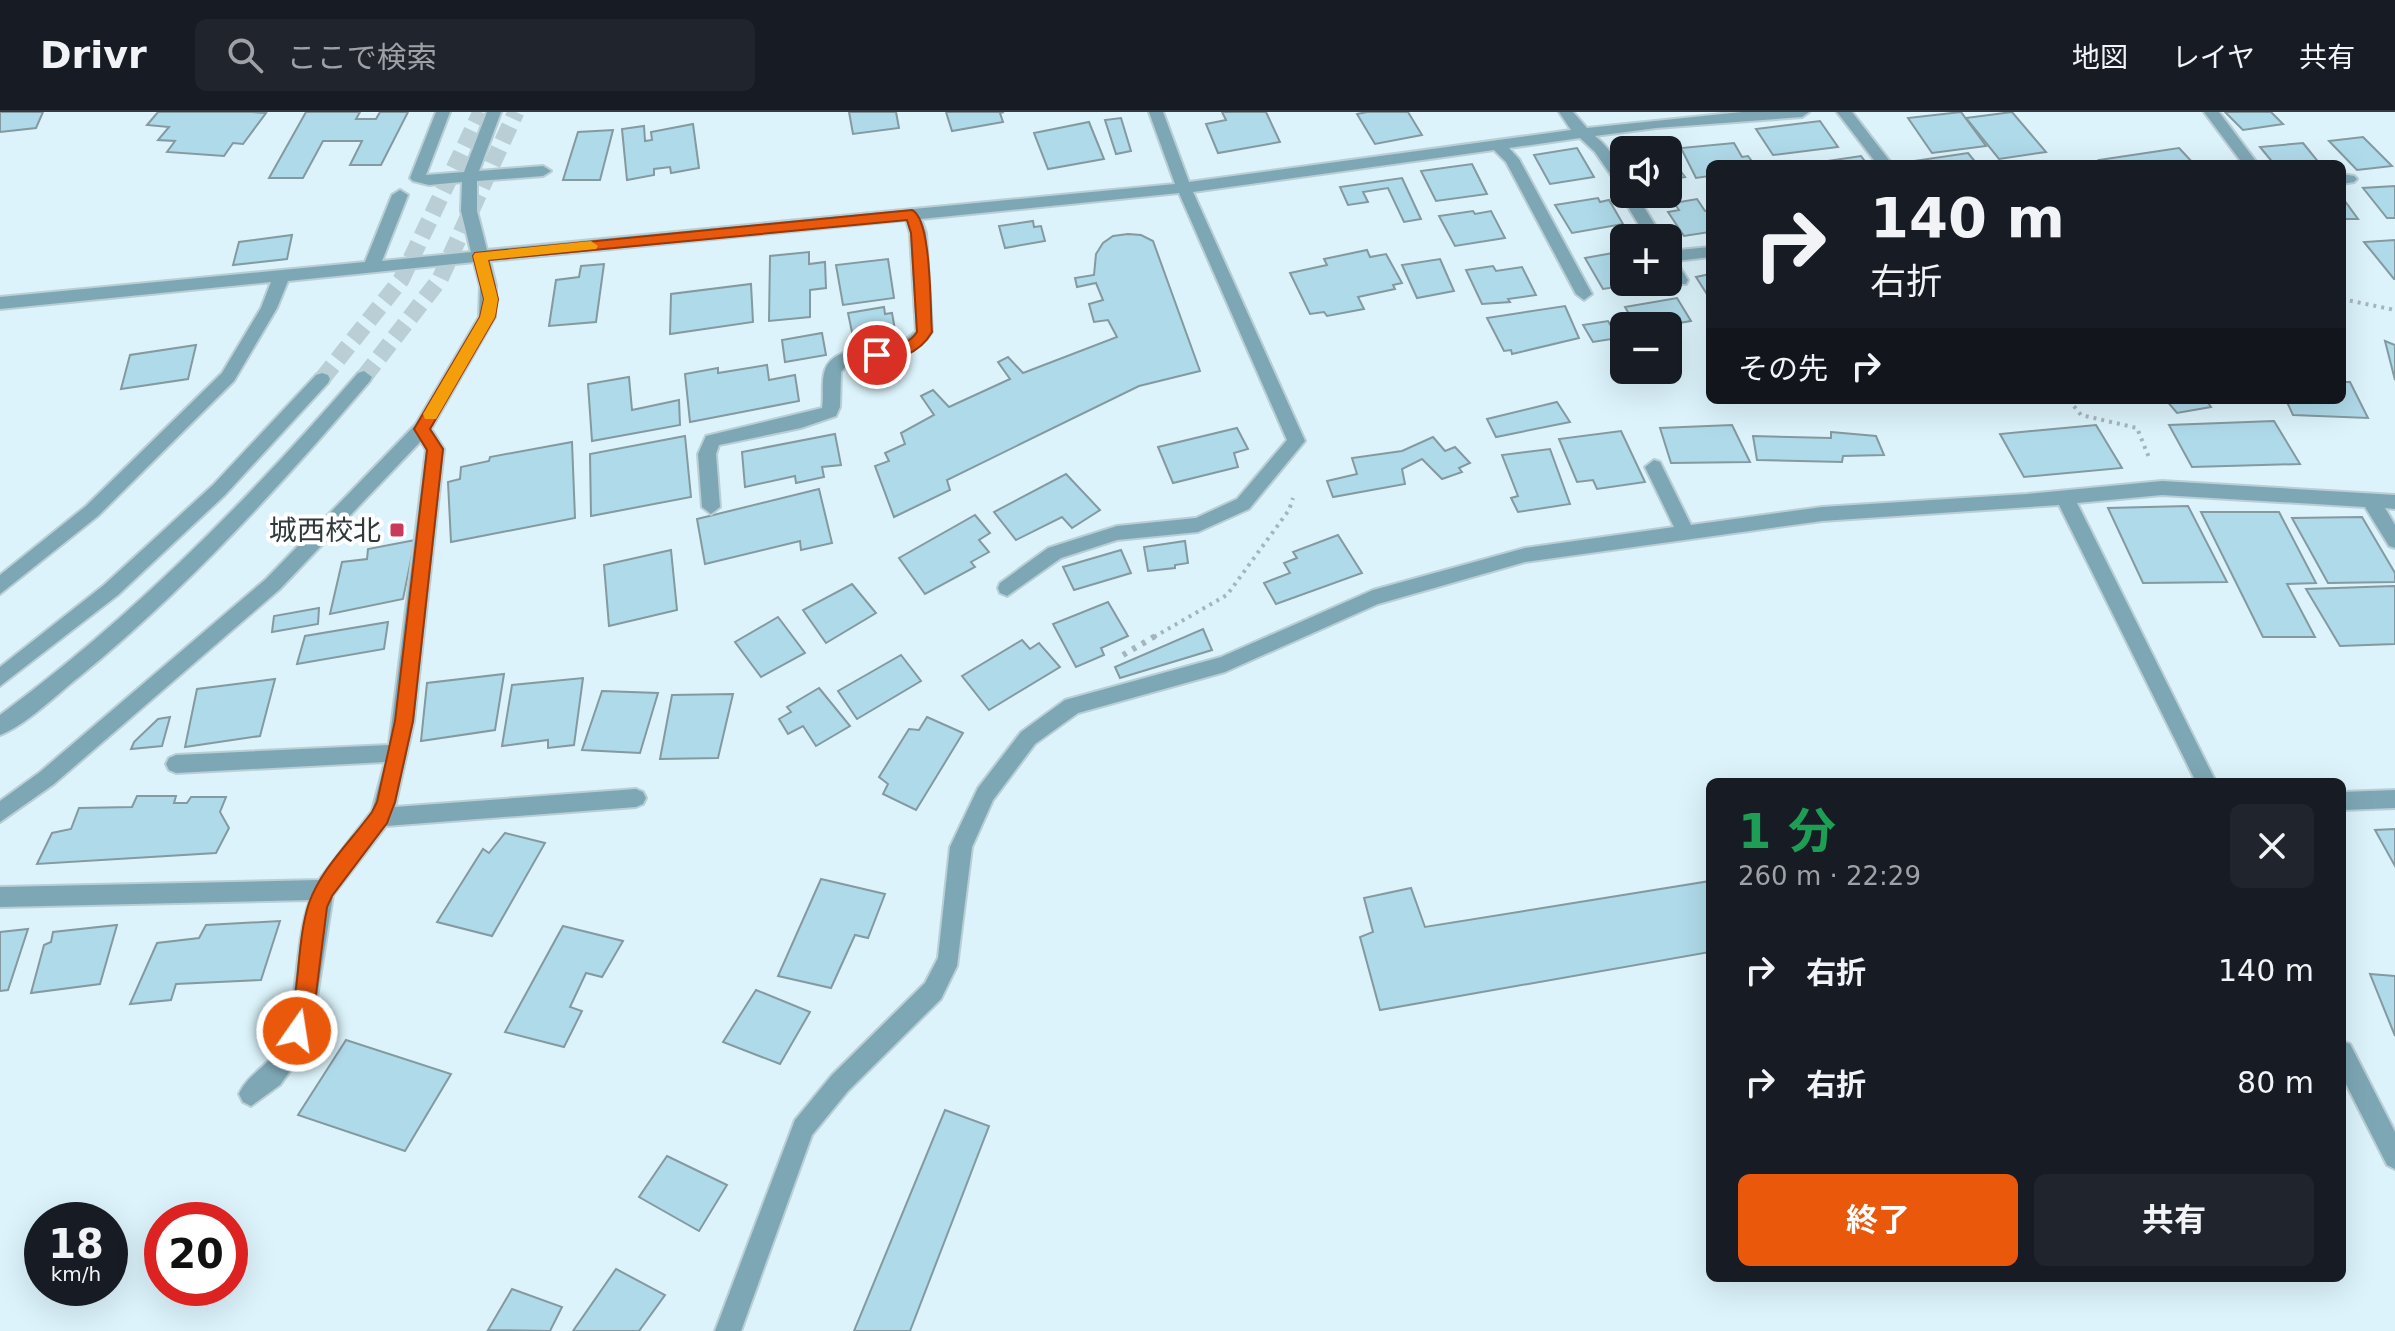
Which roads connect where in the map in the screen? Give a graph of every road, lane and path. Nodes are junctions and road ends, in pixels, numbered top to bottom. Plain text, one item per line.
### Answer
1 (443, 112) edge
2 (494, 112) edge
3 (1156, 112) edge
4 (1566, 112) edge
5 (1802, 112) edge
6 (1844, 112) edge
7 (2211, 112) edge
8 (1584, 133) junction
9 (1496, 144) junction
10 (1882, 160) edge
11 (2248, 160) edge
12 (1610, 164) edge
13 (543, 171) dead end
14 (470, 177) junction
15 (1184, 188) junction
16 (400, 195) dead end
17 (912, 215) junction
18 (1706, 253) edge
19 (480, 256) junction
20 (1682, 256) edge
21 (371, 267) junction
22 (282, 275) junction
23 (1584, 294) dead end
24 (2346, 300) edge
25 (0, 303) edge
26 (2395, 310) edge
27 (364, 377) tunnel mouth
28 (322, 379) tunnel mouth
29 (2072, 404) edge
30 (422, 429) junction
31 (1296, 441) junction
32 (1654, 467) dead end
33 (2162, 488) junction
34 (2064, 496) junction
35 (2370, 500) junction
36 (2395, 502) edge
37 (711, 507) dead end
38 (1685, 531) junction
39 (2395, 541) edge
40 (0, 586) edge
41 (1007, 588) dead end
42 (1112, 661) dead end
43 (0, 678) edge
44 (0, 726) edge
45 (397, 753) junction
46 (176, 764) dead end
47 (2204, 778) edge
48 (636, 798) dead end
49 (2395, 799) edge
50 (2346, 801) edge
51 (0, 813) edge
52 (380, 817) junction
53 (324, 890) junction
54 (0, 897) edge
55 (2346, 1060) edge
56 (251, 1094) dead end
57 (2395, 1157) edge
58 (728, 1331) edge

1 - 14 street
2 - 14 street
3 - 15 street
4 - 8 street
5 - 8 street
6 - 10 street
7 - 11 street
8 - 9 street
8 - 12 street
9 - 15 street
9 - 23 street
13 - 14 street
14 - 19 street
15 - 17 street
15 - 31 street
16 - 21 street
17 - 19 street
17 - 37 street
18 - 20 street
19 - 21 street
19 - 30 street
21 - 22 street
22 - 25 street
22 - 40 street
24 - 26 path
27 - 44 street
28 - 43 street
29 - 33 path
30 - 45 street
30 - 51 street
31 - 41 street
31 - 42 path
32 - 38 street
33 - 34 street
33 - 35 street
34 - 38 street
34 - 47 street
35 - 36 street
35 - 39 street
38 - 58 street
45 - 46 street
45 - 52 street
48 - 52 street
49 - 50 street
52 - 53 street
53 - 54 street
53 - 56 street
55 - 57 street

